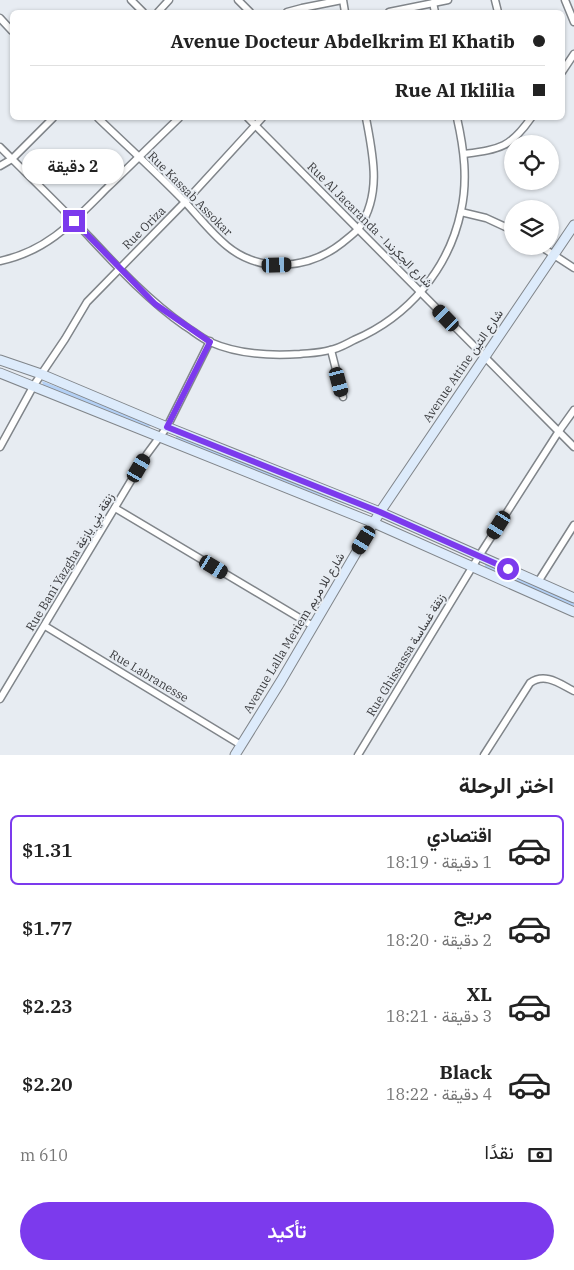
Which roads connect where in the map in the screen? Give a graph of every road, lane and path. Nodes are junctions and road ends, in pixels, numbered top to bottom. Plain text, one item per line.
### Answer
1 (131, 0) edge
2 (169, 0) edge
3 (238, 0) edge
4 (343, 0) edge
5 (448, 0) edge
6 (565, 0) edge
7 (433, 3) junction
8 (141, 10) edge
9 (160, 10) edge
10 (248, 10) edge
11 (294, 10) edge
12 (399, 10) edge
13 (435, 10) edge
14 (0, 18) edge
15 (574, 22) edge
16 (10, 28) edge
17 (574, 54) edge
18 (565, 68) edge
19 (50, 120) edge
20 (100, 120) edge
21 (177, 120) edge
22 (250, 120) edge
23 (260, 120) edge
24 (366, 120) edge
25 (457, 120) edge
26 (530, 120) edge
27 (255, 125) junction
28 (0, 147) edge
29 (464, 154) junction
30 (138, 158) junction
31 (12, 159) junction
32 (0, 166) edge
33 (185, 202) junction
34 (461, 212) junction
35 (74, 221) junction
36 (574, 224) edge
37 (504, 226) edge
38 (358, 229) junction
39 (559, 248) edge
40 (555, 255) joint
41 (0, 261) edge
42 (120, 268) junction
43 (574, 268) edge
44 (421, 292) junction
45 (210, 342) junction
46 (331, 350) junction
47 (483, 357) junction
48 (0, 360) edge
49 (0, 372) edge
50 (41, 374) junction
51 (34, 385) junction
52 (343, 397) dead end
53 (574, 410) edge
54 (167, 427) junction
55 (558, 431) junction
56 (160, 436) junction
57 (0, 446) edge
58 (574, 447) edge
59 (115, 508) junction
60 (380, 512) junction
61 (374, 523) junction
62 (574, 525) edge
63 (480, 556) junction
64 (473, 567) junction
65 (538, 582) junction
66 (574, 598) edge
67 (574, 612) edge
68 (45, 626) junction
69 (313, 626) junction
70 (574, 691) edge
71 (0, 699) edge
72 (241, 745) junction
73 (235, 755) edge
74 (358, 755) edge
75 (484, 755) edge

1 - 8 street
2 - 9 street
3 - 10 street
4 - 11 street
5 - 7 street
6 - 15 street
7 - 12 street
7 - 13 street
14 - 16 street
17 - 18 street
19 - 31 street
20 - 30 street, Rue Kassab Assokar
21 - 30 street
22 - 27 street, Rue Al Jacaranda - شارع الجكرندا
23 - 27 street, Rue Oriza
24 - 38 street
25 - 29 street
26 - 29 street
27 - 33 street, Rue Oriza
27 - 38 street, Rue Al Jacaranda - شارع الجكرندا
28 - 31 street
29 - 34 street
30 - 33 street, Rue Kassab Assokar
30 - 35 street
31 - 32 street
31 - 35 street
33 - 38 street, Rue Kassab Assokar
33 - 42 street, Rue Oriza
34 - 37 street
34 - 44 street
35 - 41 street
35 - 42 street
36 - 39 main road, Avenue Attine شارع التين
38 - 44 street, Rue Al Jacaranda - شارع الجكرندا
40 - 43 street
40 - 47 main road, Avenue Attine شارع التين
42 - 45 street
42 - 50 street, Rue Oriza
44 - 46 street
44 - 47 street, Rue Al Jacaranda - شارع الجكرندا
45 - 46 street
45 - 54 street, Rue Bani Yazgha زنقة بني يازغة
46 - 52 street
47 - 55 street, Rue Al Jacaranda - شارع الجكرندا
47 - 60 main road, Avenue Attine شارع التين
48 - 50 main road
49 - 51 main road
50 - 51 street, Rue Oriza
50 - 54 main road
51 - 56 main road
51 - 57 street, Rue Oriza
53 - 55 street, Rue Ghissassa زنقة غساسة
54 - 56 street, Rue Bani Yazgha زنقة بني يازغة
54 - 60 main road
55 - 58 street, Rue Al Jacaranda - شارع الجكرندا
55 - 63 street, Rue Ghissassa زنقة غساسة
56 - 59 street, Rue Bani Yazgha زنقة بني يازغة
56 - 61 main road
59 - 68 street, Rue Bani Yazgha زنقة بني يازغة
59 - 69 street
60 - 61 main road, Avenue Attine شارع التين
60 - 63 main road
61 - 64 main road
61 - 69 main road, Avenue Lalla Meriem شارع للا مريم
62 - 65 street
63 - 64 street, Rue Ghissassa زنقة غساسة
63 - 65 main road
64 - 67 main road
64 - 74 street, Rue Ghissassa زنقة غساسة
65 - 66 main road
68 - 71 street, Rue Bani Yazgha زنقة بني يازغة
68 - 72 street, Rue Labranesse
69 - 72 main road, Avenue Lalla Meriem شارع للا مريم
70 - 75 street
72 - 73 main road, Avenue Lalla Meriem شارع للا مريم

